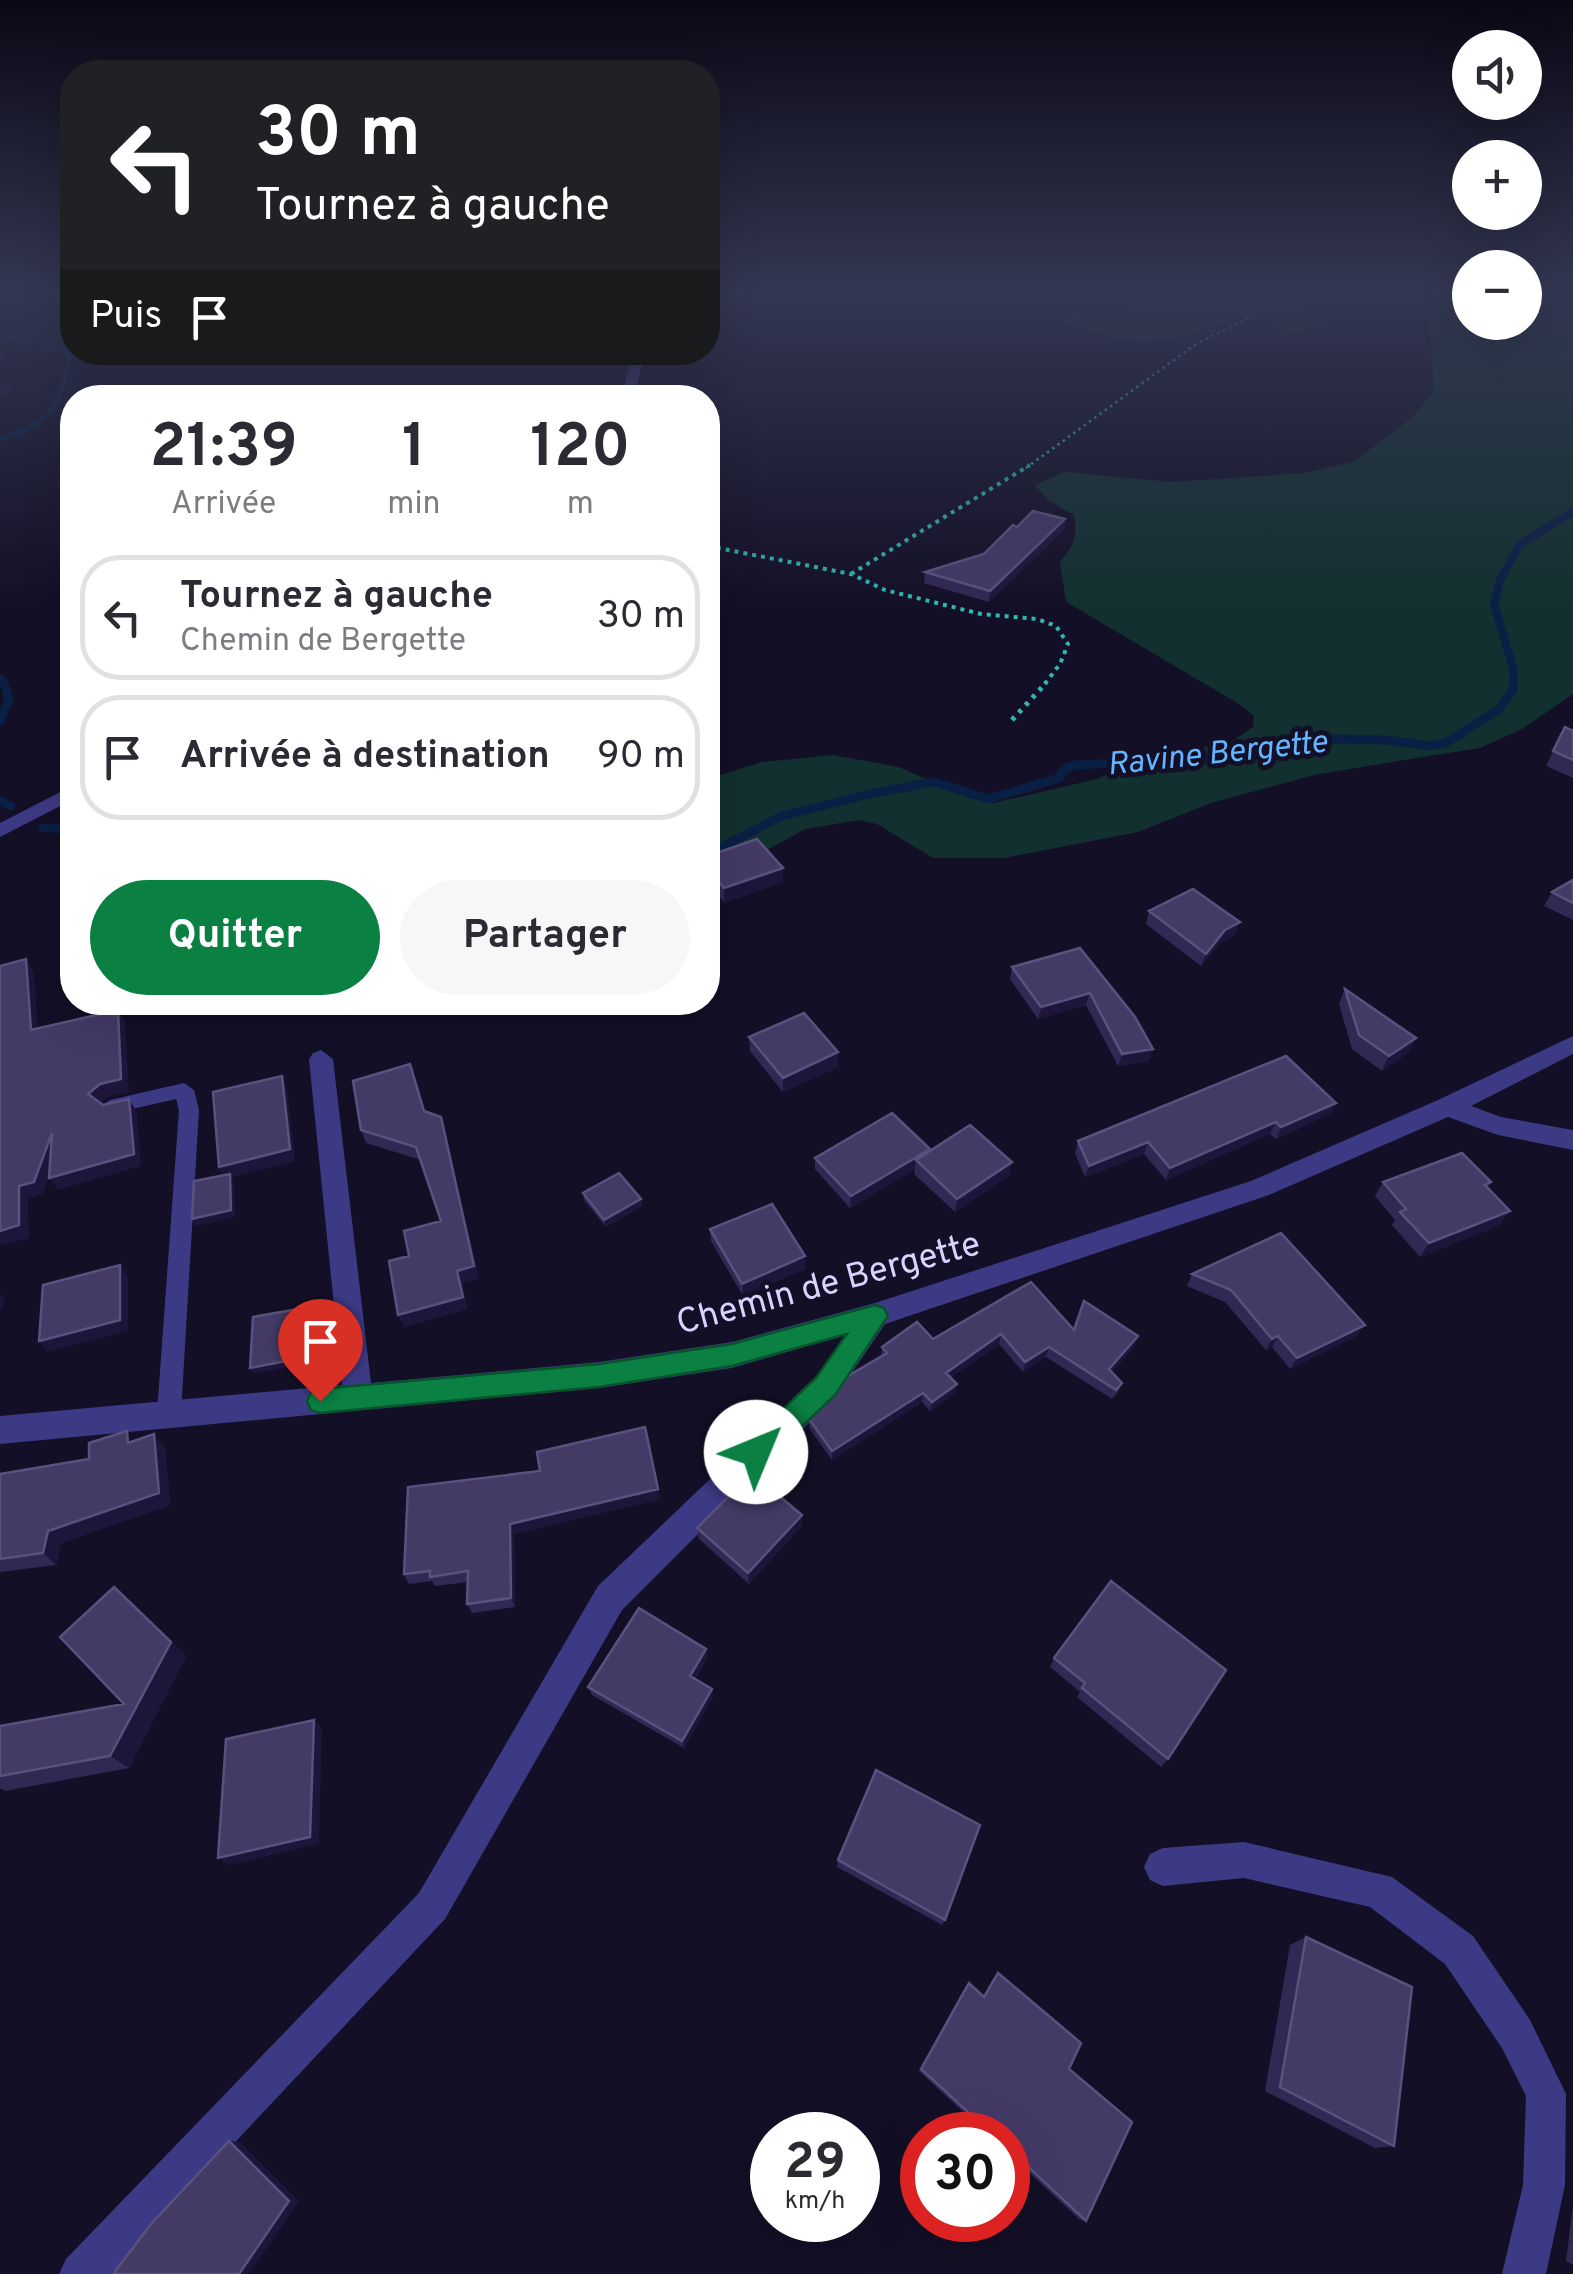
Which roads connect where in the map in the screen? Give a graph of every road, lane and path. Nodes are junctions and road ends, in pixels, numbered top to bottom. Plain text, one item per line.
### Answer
1 (1120, 399) edge
2 (720, 548) edge
3 (851, 574) junction
4 (1012, 720) dead end
5 (60, 798) edge
6 (0, 831) edge
7 (1573, 1044) edge
8 (321, 1059) dead end
9 (110, 1106) edge
10 (1447, 1107) junction
11 (1573, 1140) edge
12 (875, 1316) junction
13 (358, 1398) junction
14 (168, 1413) junction
15 (0, 1430) edge
16 (1163, 1867) dead end
17 (81, 2274) edge
18 (1524, 2274) edge

1 - 3 path
2 - 3 path
3 - 4 path
5 - 6 street
7 - 10 street, Chemin de Bergette
8 - 13 street
9 - 14 lane
10 - 11 street
10 - 12 street, Chemin de Bergette
12 - 13 street, Chemin de Bergette
12 - 17 street
13 - 14 street, Chemin de Bergette
14 - 15 street, Chemin de Bergette
16 - 18 street

